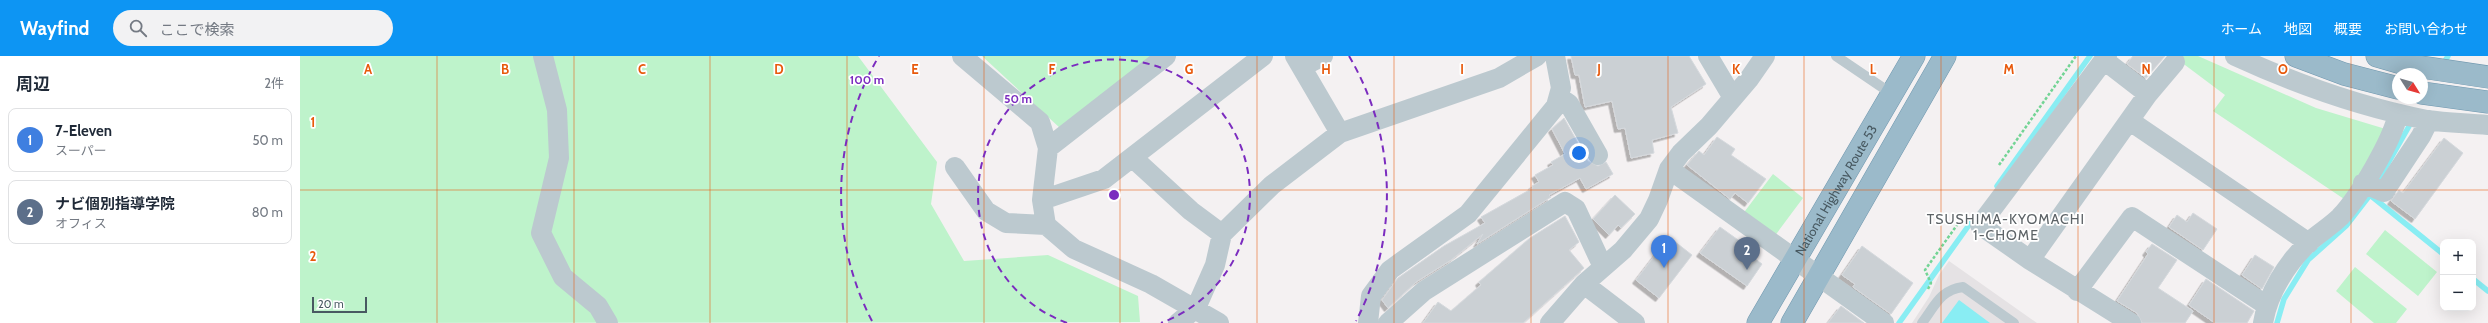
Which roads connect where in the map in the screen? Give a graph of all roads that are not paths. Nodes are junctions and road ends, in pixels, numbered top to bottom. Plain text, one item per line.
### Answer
1 (543, 56) edge
2 (962, 56) edge
3 (1166, 56) edge
4 (1263, 56) edge
5 (1323, 56) edge
6 (1537, 56) edge
7 (1555, 56) edge
8 (1708, 56) edge
9 (1765, 56) edge
10 (1836, 56) edge
11 (1914, 56) edge
12 (1945, 56) edge
13 (2235, 56) edge
14 (2296, 56) edge
15 (2377, 56) edge
16 (2105, 58) edge
17 (1299, 62) edge
18 (2174, 62) dead end
19 (2488, 77) edge
20 (2392, 86) edge
21 (1892, 94) junction
22 (2148, 94) junction
23 (2428, 94) edge
24 (1559, 96) junction
25 (1733, 98) junction
26 (2488, 102) edge
27 (2414, 117) junction
28 (2130, 121) junction
29 (2488, 125) edge
30 (1340, 134) junction
31 (1048, 148) junction
32 (1598, 155) dead end
33 (1133, 158) junction
34 (955, 167) dead end
35 (1669, 169) junction
36 (2370, 186) junction
37 (1042, 200) junction
38 (1046, 225) junction
39 (1222, 234) junction
40 (2309, 243) junction
41 (2030, 260) junction
42 (1795, 261) junction
43 (1603, 266) junction
44 (1818, 275) junction
45 (1584, 284) junction
46 (2077, 291) junction
47 (1196, 308) junction
48 (2265, 314) edge
49 (608, 323) edge
50 (1178, 323) edge
51 (1219, 323) edge
52 (1368, 323) edge
53 (1388, 323) edge
54 (1550, 323) edge
55 (1635, 323) edge
56 (1758, 323) edge
57 (1792, 323) edge
58 (1884, 323) edge
59 (1922, 323) edge
60 (2014, 323) edge
61 (2131, 323) edge

1 - 49 street
2 - 31 street
3 - 31 street
4 - 33 street
5 - 17 street
6 - 30 street
7 - 24 street
8 - 25 street
9 - 25 street
10 - 21 lane
11 - 21 highway, National Highway Route 53
12 - 44 highway, National Highway Route 53
13 - 27 street
14 - 20 highway
15 - 19 highway
16 - 22 street
16 - 41 street
17 - 30 street
18 - 22 street
21 - 42 highway, National Highway Route 53
22 - 28 street
23 - 26 highway
24 - 32 street
24 - 52 street
25 - 35 street
27 - 29 street
27 - 36 street
27 - 36 street
28 - 40 street
28 - 41 street
30 - 39 street
31 - 37 street
33 - 37 street
33 - 39 street
34 - 38 street
35 - 42 street
35 - 43 street
36 - 40 street
37 - 38 street
38 - 47 street
39 - 47 street
40 - 48 street
41 - 46 street
42 - 44 street
42 - 56 highway, National Highway Route 53
43 - 45 street
43 - 53 street
44 - 57 highway, National Highway Route 53
44 - 58 street
45 - 54 street
45 - 55 street
46 - 48 street
46 - 61 street
47 - 50 street
47 - 51 street
59 - 60 lane

